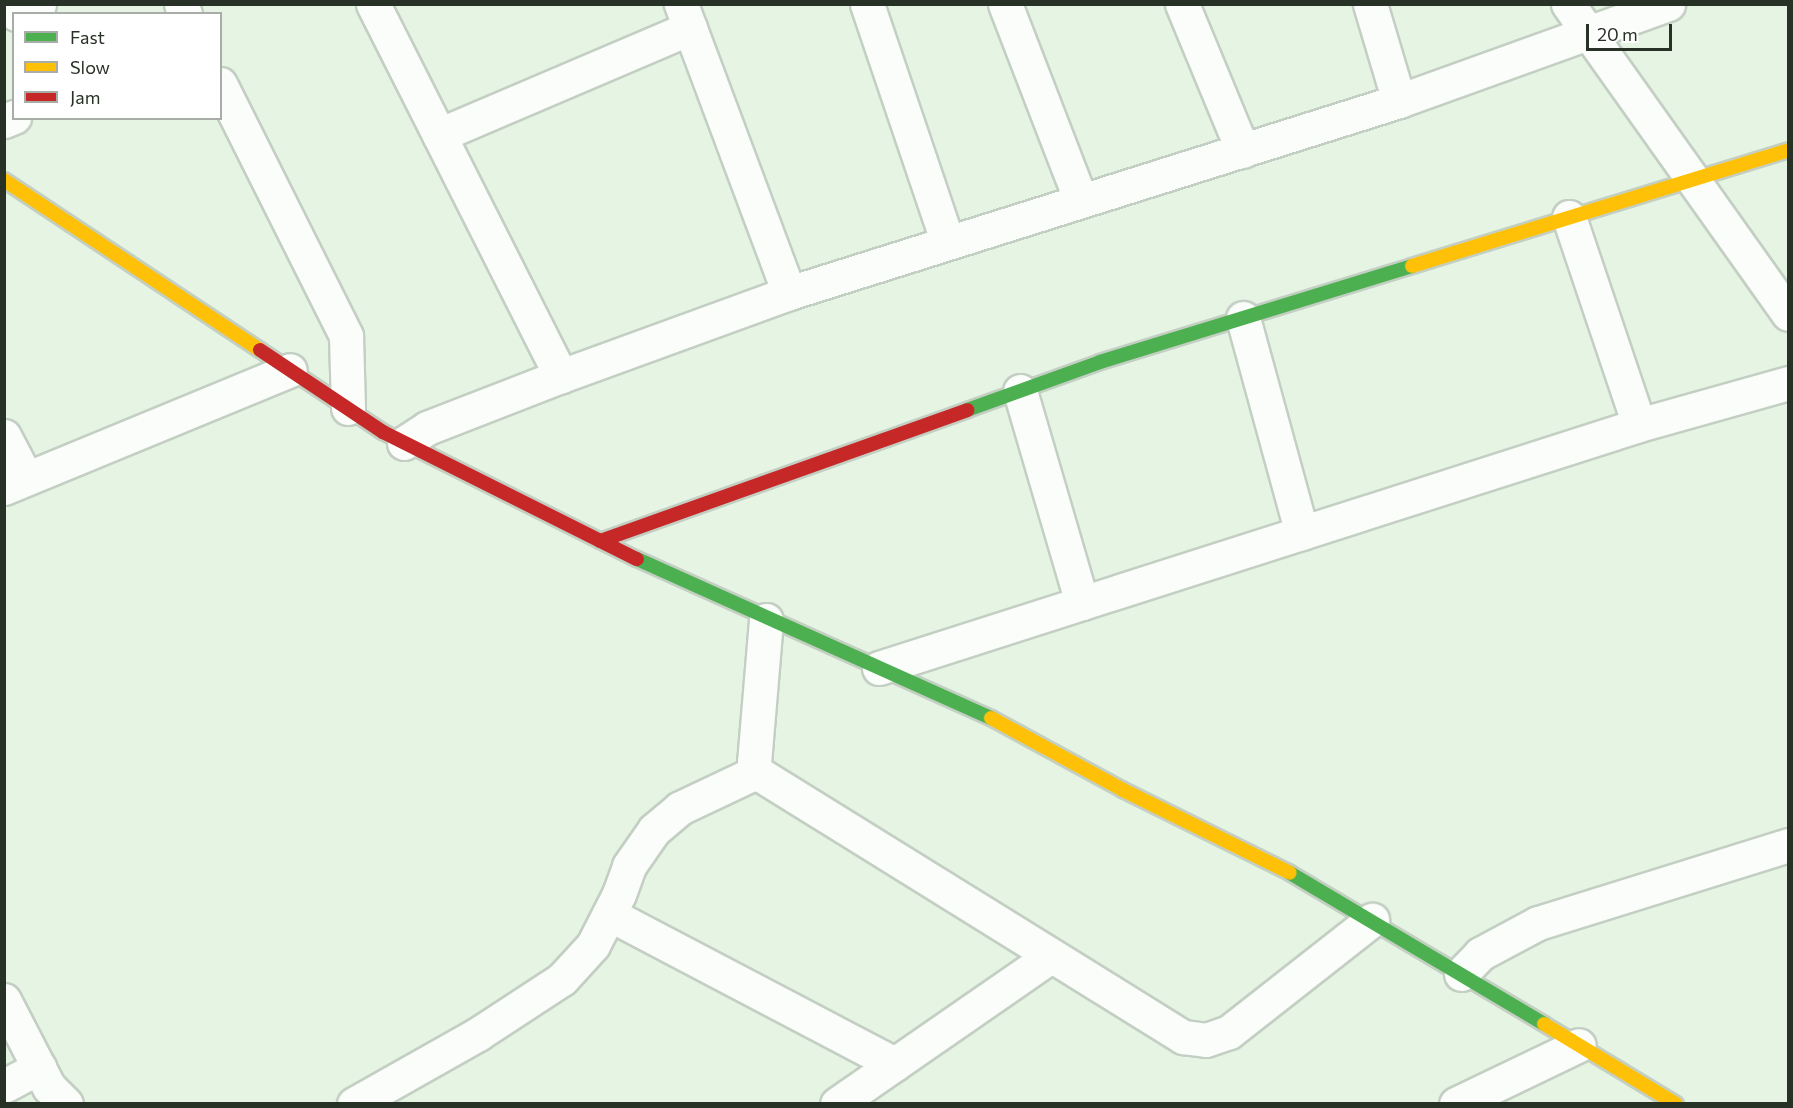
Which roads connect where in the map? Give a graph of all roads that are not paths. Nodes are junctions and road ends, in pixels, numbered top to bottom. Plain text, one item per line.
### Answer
1 (39, 4) edge
2 (373, 4) edge
3 (1005, 4) edge
4 (1182, 4) edge
5 (1370, 4) edge
6 (1568, 4) edge
7 (1668, 4) edge
8 (875, 7) edge
9 (20, 12) edge
10 (685, 16) edge
11 (1589, 33) junction
12 (222, 88) edge
13 (1400, 101) junction
14 (439, 135) junction
15 (1243, 150) junction
16 (1788, 150) edge
17 (4, 180) edge
18 (1694, 181) junction
19 (1081, 201) junction
20 (1569, 217) junction
21 (948, 243) junction
22 (789, 293) junction
23 (1788, 314) edge
24 (1243, 318) junction
25 (290, 370) junction
26 (561, 376) junction
27 (1788, 383) edge
28 (1020, 391) junction
29 (348, 408) junction
30 (1639, 425) junction
31 (4, 436) edge
32 (404, 443) junction
33 (15, 483) edge
34 (1302, 533) junction
35 (600, 541) junction
36 (1082, 603) junction
37 (766, 620) junction
38 (879, 668) junction
39 (756, 772) junction
40 (1788, 844) edge
41 (609, 914) junction
42 (1372, 920) junction
43 (1051, 956) junction
44 (1461, 974) junction
45 (4, 1000) edge
46 (1579, 1045) junction
47 (895, 1064) junction
48 (39, 1067) junction
49 (4, 1086) edge
50 (1639, 1091) edge
51 (66, 1104) edge
52 (354, 1104) edge
53 (837, 1104) edge
54 (1456, 1104) edge
55 (1676, 1104) edge

1 - 9 street
2 - 14 street
3 - 19 street
4 - 15 street
5 - 13 street
6 - 11 street
7 - 11 street
8 - 21 street
10 - 14 street
10 - 22 street
11 - 13 street
11 - 18 street
12 - 29 street
13 - 15 street
14 - 26 street
15 - 19 street
16 - 18 street
17 - 25 street
18 - 20 street
18 - 23 street
19 - 21 street
20 - 24 street
20 - 30 street
21 - 22 street
22 - 26 street
24 - 28 street
24 - 34 street
25 - 29 street
25 - 33 street
26 - 32 street
27 - 30 street
28 - 35 street
28 - 36 street
29 - 32 street
30 - 34 street
31 - 33 street
32 - 35 street
34 - 36 street
35 - 37 street
36 - 38 street
37 - 38 street
37 - 39 street
38 - 42 street
39 - 41 street
39 - 43 street
40 - 44 street
41 - 47 street
41 - 52 street
42 - 43 street
42 - 44 street
43 - 47 street
44 - 46 street
45 - 48 street
46 - 50 street
46 - 54 street
47 - 53 street
48 - 49 street
48 - 51 street
50 - 55 street

